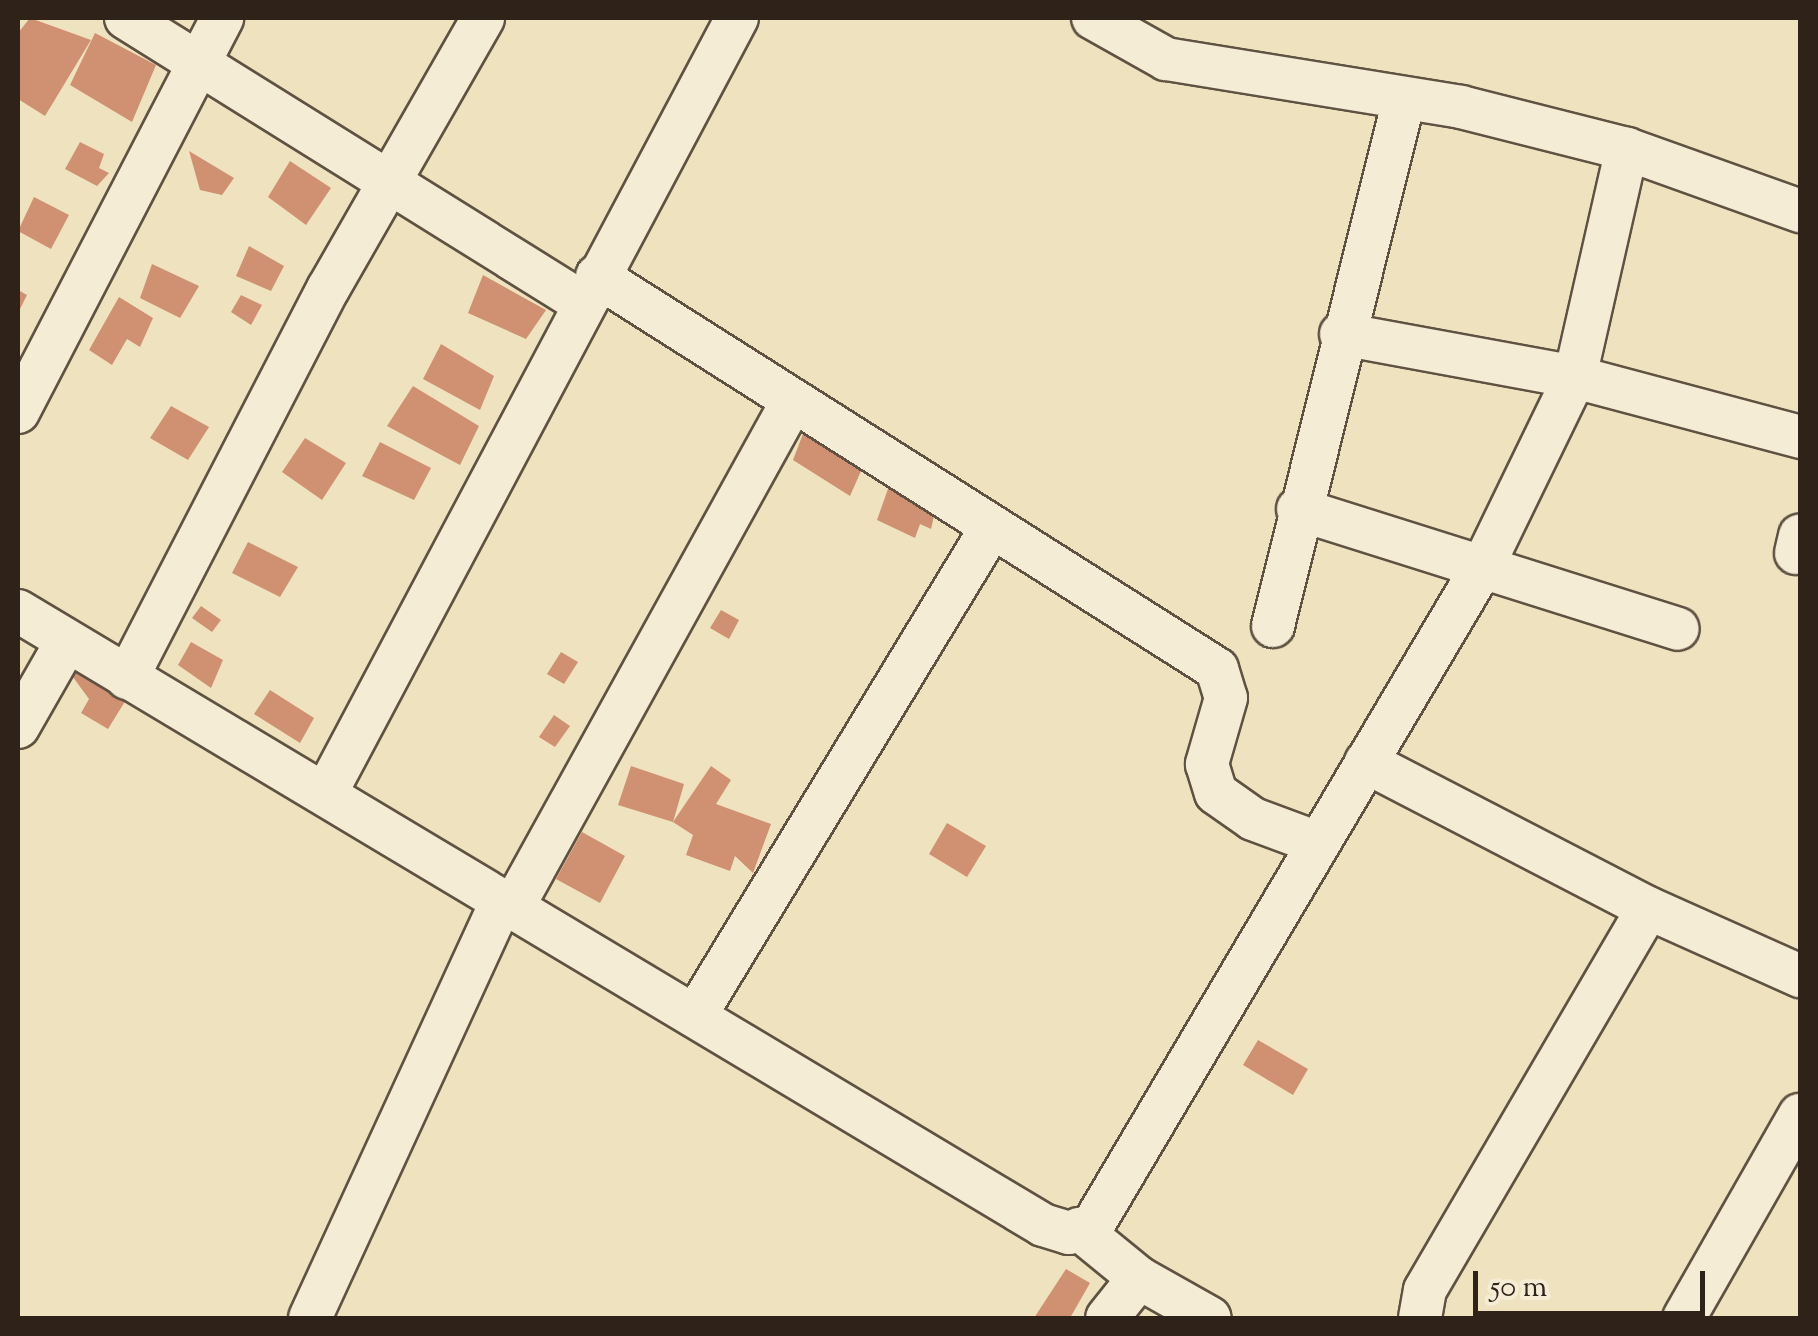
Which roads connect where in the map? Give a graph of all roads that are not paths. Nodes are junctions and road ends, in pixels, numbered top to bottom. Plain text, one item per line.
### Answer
1 (126, 18) edge
2 (222, 18) edge
3 (482, 18) edge
4 (737, 18) edge
5 (1092, 18) edge
6 (198, 60) junction
7 (1404, 99) junction
8 (1628, 149) junction
9 (392, 180) junction
10 (1800, 211) edge
11 (590, 289) junction
12 (1341, 334) junction
13 (1575, 377) junction
14 (792, 402) junction
15 (18, 412) edge
16 (1800, 437) edge
17 (1298, 508) junction
18 (990, 530) junction
19 (1484, 564) junction
20 (18, 611) edge
21 (1273, 626) dead end
22 (1678, 629) dead end
23 (66, 643) junction
24 (127, 678) junction
25 (18, 726) edge
26 (1366, 762) junction
27 (327, 791) junction
28 (1318, 843) junction
29 (507, 903) junction
30 (1648, 908) junction
31 (1800, 976) edge
32 (695, 1016) junction
33 (1800, 1115) edge
34 (1079, 1230) junction
35 (1139, 1278) junction
36 (310, 1318) edge
37 (1108, 1318) edge
38 (1210, 1318) edge
39 (1420, 1318) edge
40 (1684, 1318) edge

1 - 6 street
2 - 6 street
3 - 9 street
4 - 11 street
5 - 7 street
6 - 9 street
6 - 15 street
7 - 8 street
7 - 12 street
8 - 10 street
8 - 13 street
9 - 11 street
9 - 24 street
11 - 14 street
11 - 27 street
12 - 13 street
12 - 17 street
13 - 16 street
13 - 19 street
14 - 18 street
14 - 29 street
17 - 19 street
17 - 21 street
18 - 28 street
18 - 32 street
19 - 22 street
19 - 26 street
20 - 23 street
23 - 24 street
23 - 25 street
24 - 27 street
26 - 28 street
26 - 30 street
27 - 29 street
28 - 34 street
29 - 32 street
29 - 36 street
30 - 31 street
30 - 39 street
32 - 34 street
33 - 40 street
34 - 35 street
35 - 37 street
35 - 38 street

